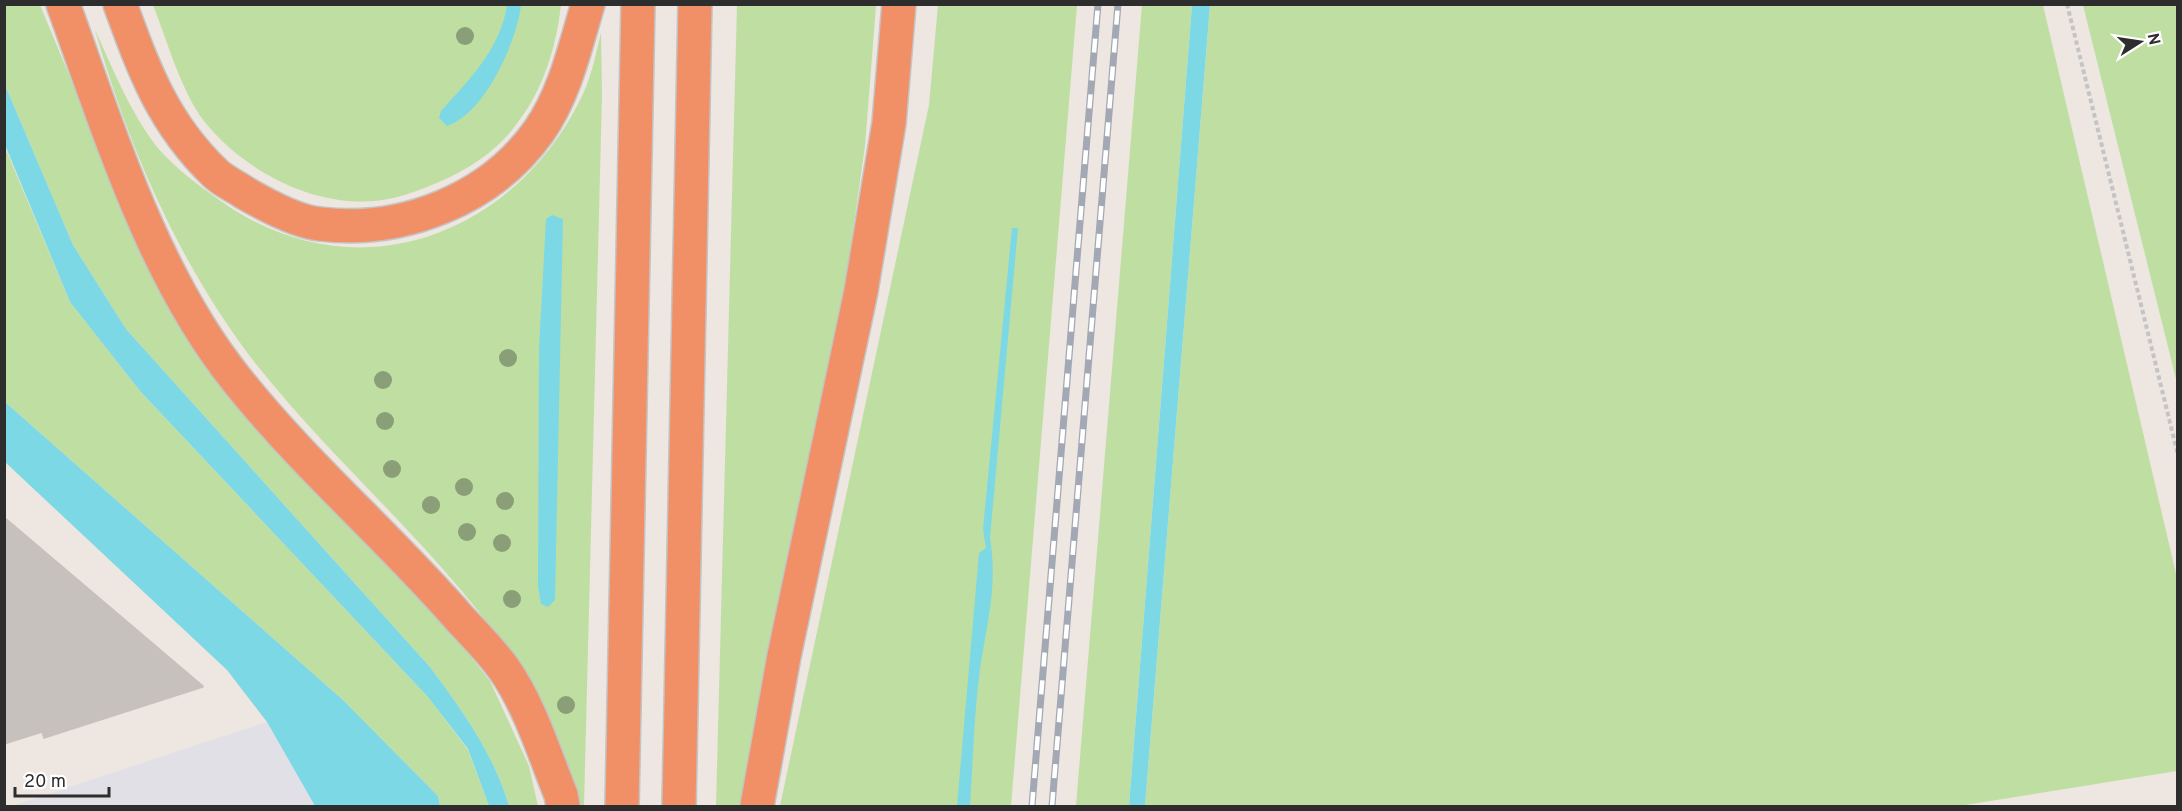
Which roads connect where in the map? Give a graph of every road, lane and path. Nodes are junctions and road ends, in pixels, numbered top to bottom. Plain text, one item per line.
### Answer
1 (63, 4) edge
2 (120, 4) edge
3 (588, 4) edge
4 (638, 4) edge
5 (695, 4) edge
6 (899, 4) edge
7 (2067, 4) edge
8 (2178, 455) edge
9 (562, 807) edge
10 (622, 807) edge
11 (679, 807) edge
12 (757, 807) edge

1 - 9 highway
2 - 3 highway
4 - 10 highway
5 - 11 highway
6 - 12 highway
7 - 8 path

